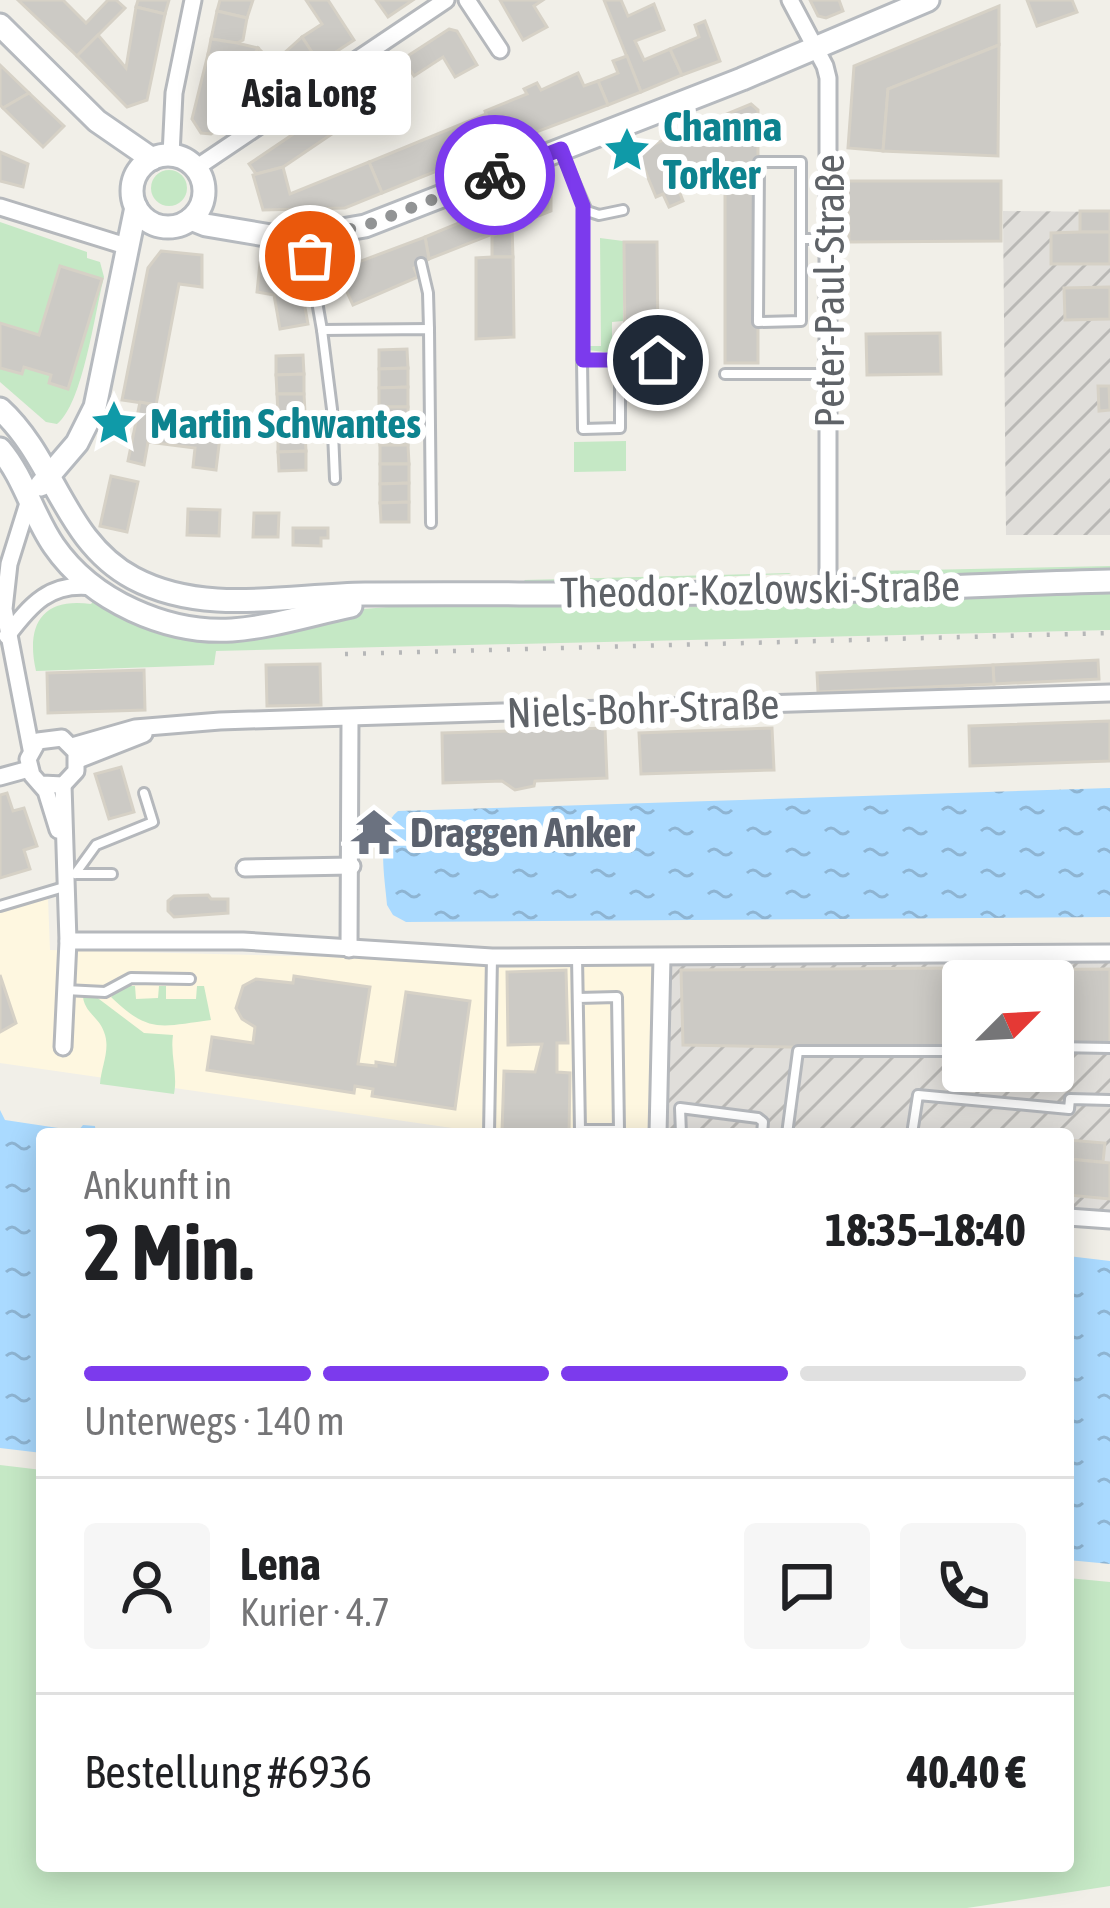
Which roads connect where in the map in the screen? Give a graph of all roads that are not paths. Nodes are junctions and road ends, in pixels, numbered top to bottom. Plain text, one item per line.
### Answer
1 (193, 0) edge
2 (446, 0) edge
3 (467, 0) edge
4 (790, 0) edge
5 (928, 0) edge
6 (0, 25) edge
7 (815, 48) junction
8 (500, 50) dead end
9 (97, 122) junction
10 (561, 149) junction
11 (161, 157) junction
12 (196, 168) junction
13 (134, 178) junction
14 (204, 192) junction
15 (583, 206) junction
16 (0, 207) edge
17 (136, 207) junction
18 (623, 210) dead end
19 (191, 218) junction
20 (159, 226) junction
21 (253, 232) junction
22 (305, 238) junction
23 (801, 239) junction
24 (828, 239) junction
25 (129, 248) junction
26 (422, 263) dead end
27 (429, 329) junction
28 (322, 330) junction
29 (583, 360) junction
30 (620, 360) junction
31 (658, 360) dead end
32 (725, 374) dead end
33 (829, 374) junction
34 (0, 409) edge
35 (0, 449) edge
36 (49, 475) junction
37 (334, 479) dead end
38 (29, 500) junction
39 (431, 523) dead end
40 (1110, 581) edge
41 (94, 587) junction
42 (828, 591) junction
43 (411, 596) junction
44 (8, 635) junction
45 (21, 693) junction
46 (1110, 693) edge
47 (350, 718) junction
48 (48, 737) junction
49 (31, 749) junction
50 (75, 753) junction
51 (29, 769) junction
52 (0, 777) edge
53 (42, 784) junction
54 (62, 785) junction
55 (144, 793) dead end
56 (62, 856) junction
57 (352, 866) junction
58 (245, 868) dead end
59 (112, 874) dead end
60 (67, 878) junction
61 (0, 906) edge
62 (68, 941) junction
63 (350, 949) junction
64 (1110, 953) edge
65 (578, 956) junction
66 (491, 957) junction
67 (662, 957) junction
68 (190, 979) dead end
69 (64, 990) junction
70 (578, 998) junction
71 (63, 1047) dead end
72 (1074, 1047) edge
73 (1110, 1048) edge
74 (942, 1051) edge
75 (1110, 1100) edge
76 (489, 1128) edge
77 (580, 1128) edge
78 (620, 1128) edge
79 (658, 1128) edge
80 (680, 1128) edge
81 (762, 1128) edge
82 (789, 1128) edge
83 (913, 1128) edge
84 (1074, 1217) edge
85 (1110, 1220) edge

1 - 11 street
2 - 12 street
3 - 8 street
4 - 7 street, Peter-Paul-Straße
5 - 7 street
6 - 9 street
7 - 10 street
7 - 24 street, Peter-Paul-Straße
9 - 11 street
9 - 13 street
10 - 15 lane
10 - 22 street
11 - 12 street
11 - 13 street
12 - 14 street
13 - 17 street
14 - 19 street
14 - 21 street
15 - 18 lane
15 - 29 lane
16 - 25 street
17 - 20 street
17 - 25 street
19 - 20 street
19 - 21 street
20 - 25 street
21 - 22 street
22 - 28 lane
23 - 23 lane
23 - 24 lane
24 - 33 street, Peter-Paul-Straße
25 - 36 street
26 - 27 lane
27 - 28 lane
27 - 39 lane
28 - 37 lane
29 - 30 lane
29 - 30 lane
30 - 31 lane
32 - 33 lane
33 - 42 street, Peter-Paul-Straße
34 - 36 street, Theodor-Kozlowski-Straße
35 - 38 street, Theodor-Kozlowski-Straße
36 - 38 street
36 - 43 street, Theodor-Kozlowski-Straße
38 - 41 street, Theodor-Kozlowski-Straße
38 - 44 street
40 - 42 street, Theodor-Kozlowski-Straße
41 - 43 street, Theodor-Kozlowski-Straße
41 - 44 street
42 - 43 street, Theodor-Kozlowski-Straße
44 - 45 street
45 - 48 street
45 - 49 street
46 - 47 street, Niels-Bohr-Straße
47 - 50 street, Niels-Bohr-Straße
47 - 57 street
48 - 49 street
48 - 50 street
49 - 51 street
50 - 54 street
51 - 52 street
51 - 53 street
53 - 54 street
53 - 56 street
54 - 56 street
55 - 60 lane
56 - 60 street
57 - 58 street
57 - 63 street
59 - 60 lane
60 - 61 lane
60 - 62 street
62 - 63 street
62 - 69 street
63 - 66 street
64 - 67 street
65 - 66 street
65 - 67 street
65 - 70 lane
66 - 76 lane
67 - 79 street
68 - 69 lane
69 - 71 street
70 - 77 lane
70 - 78 lane
72 - 73 lane
74 - 82 lane
75 - 83 lane
80 - 81 lane
84 - 85 street

